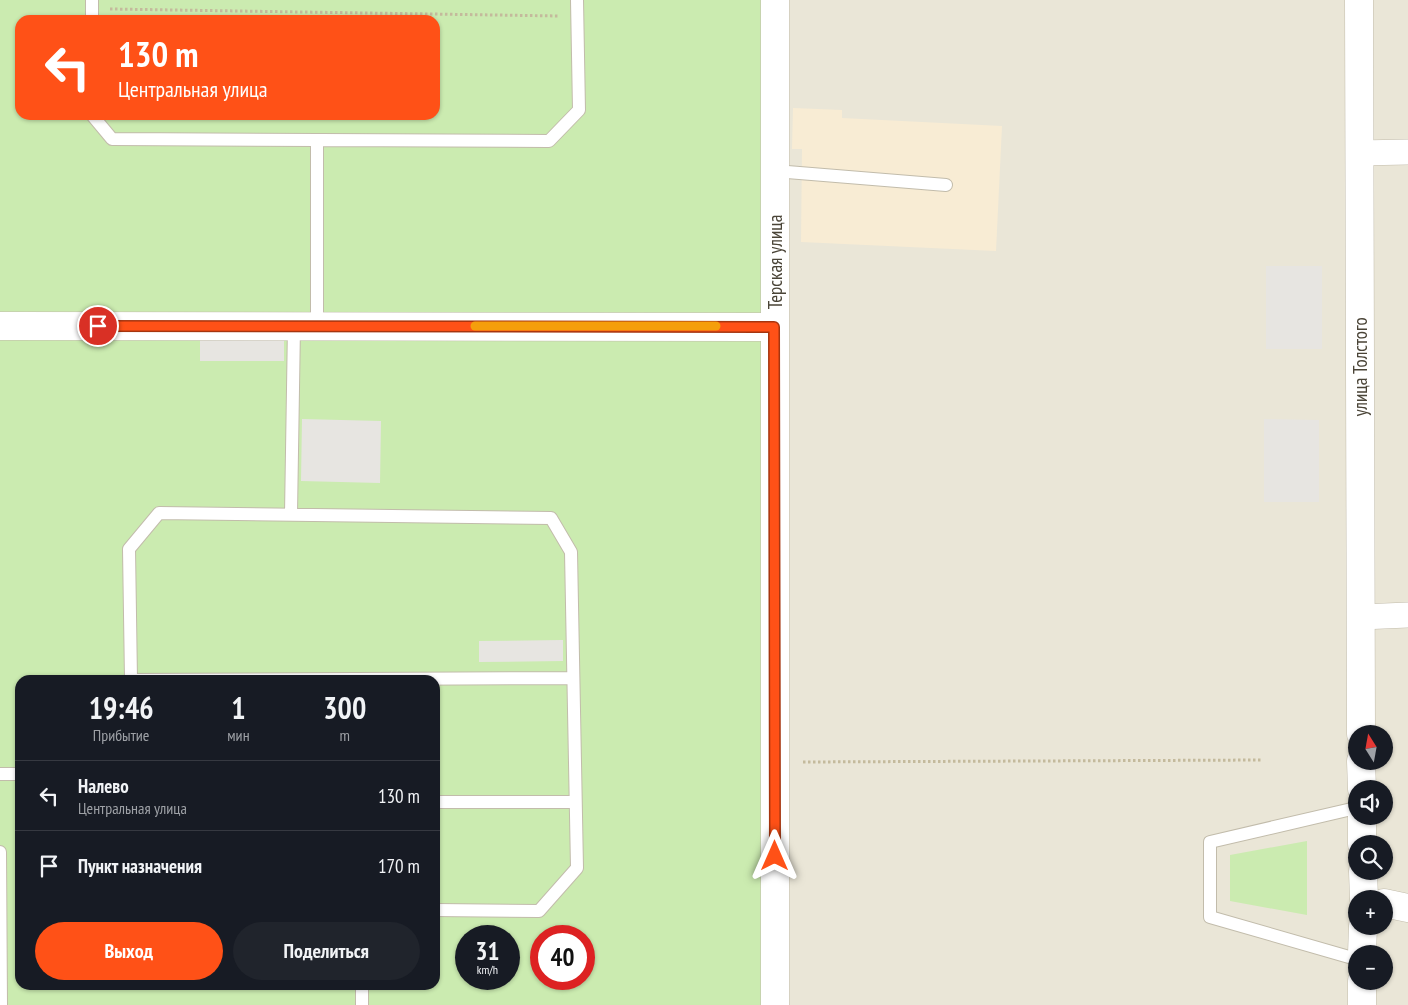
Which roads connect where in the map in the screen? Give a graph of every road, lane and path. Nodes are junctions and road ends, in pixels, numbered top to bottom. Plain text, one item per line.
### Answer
1 (578, 0) edge
2 (775, 0) edge
3 (1359, 0) edge
4 (92, 10) edge
5 (578, 16) junction
6 (96, 120) edge
7 (317, 140) junction
8 (1408, 152) edge
9 (1359, 153) junction
10 (775, 171) junction
11 (946, 185) dead end
12 (0, 326) edge
13 (305, 326) junction
14 (774, 327) junction
15 (291, 514) junction
16 (1408, 615) edge
17 (1361, 617) junction
18 (131, 675) edge
19 (573, 678) junction
20 (440, 679) edge
21 (1361, 725) edge
22 (1263, 760) dead end
23 (774, 762) junction
24 (0, 774) edge
25 (15, 774) edge
26 (440, 802) edge
27 (575, 802) junction
28 (1348, 810) edge
29 (0, 852) edge
30 (1393, 906) edge
31 (1408, 908) edge
32 (440, 910) edge
33 (1348, 956) edge
34 (362, 990) edge
35 (1362, 990) edge
36 (0, 1005) edge
37 (362, 1005) edge
38 (775, 1005) edge
39 (1362, 1005) edge

1 - 5 lane
2 - 10 street, Терская улица
3 - 9 street, улица Толстого
4 - 5 path
5 - 7 lane
6 - 7 lane
7 - 13 lane
8 - 9 street
9 - 17 street, улица Толстого
10 - 11 lane
10 - 14 street, Терская улица
12 - 13 street
13 - 14 street
13 - 15 lane
14 - 23 street, Терская улица
15 - 18 lane
15 - 19 lane
16 - 17 street
17 - 21 street, улица Толстого
19 - 20 lane
19 - 27 lane
22 - 23 path
23 - 38 street, Терская улица
24 - 25 lane
26 - 27 lane
27 - 32 lane
28 - 33 lane
29 - 36 lane
30 - 31 street
34 - 37 lane
35 - 39 street

